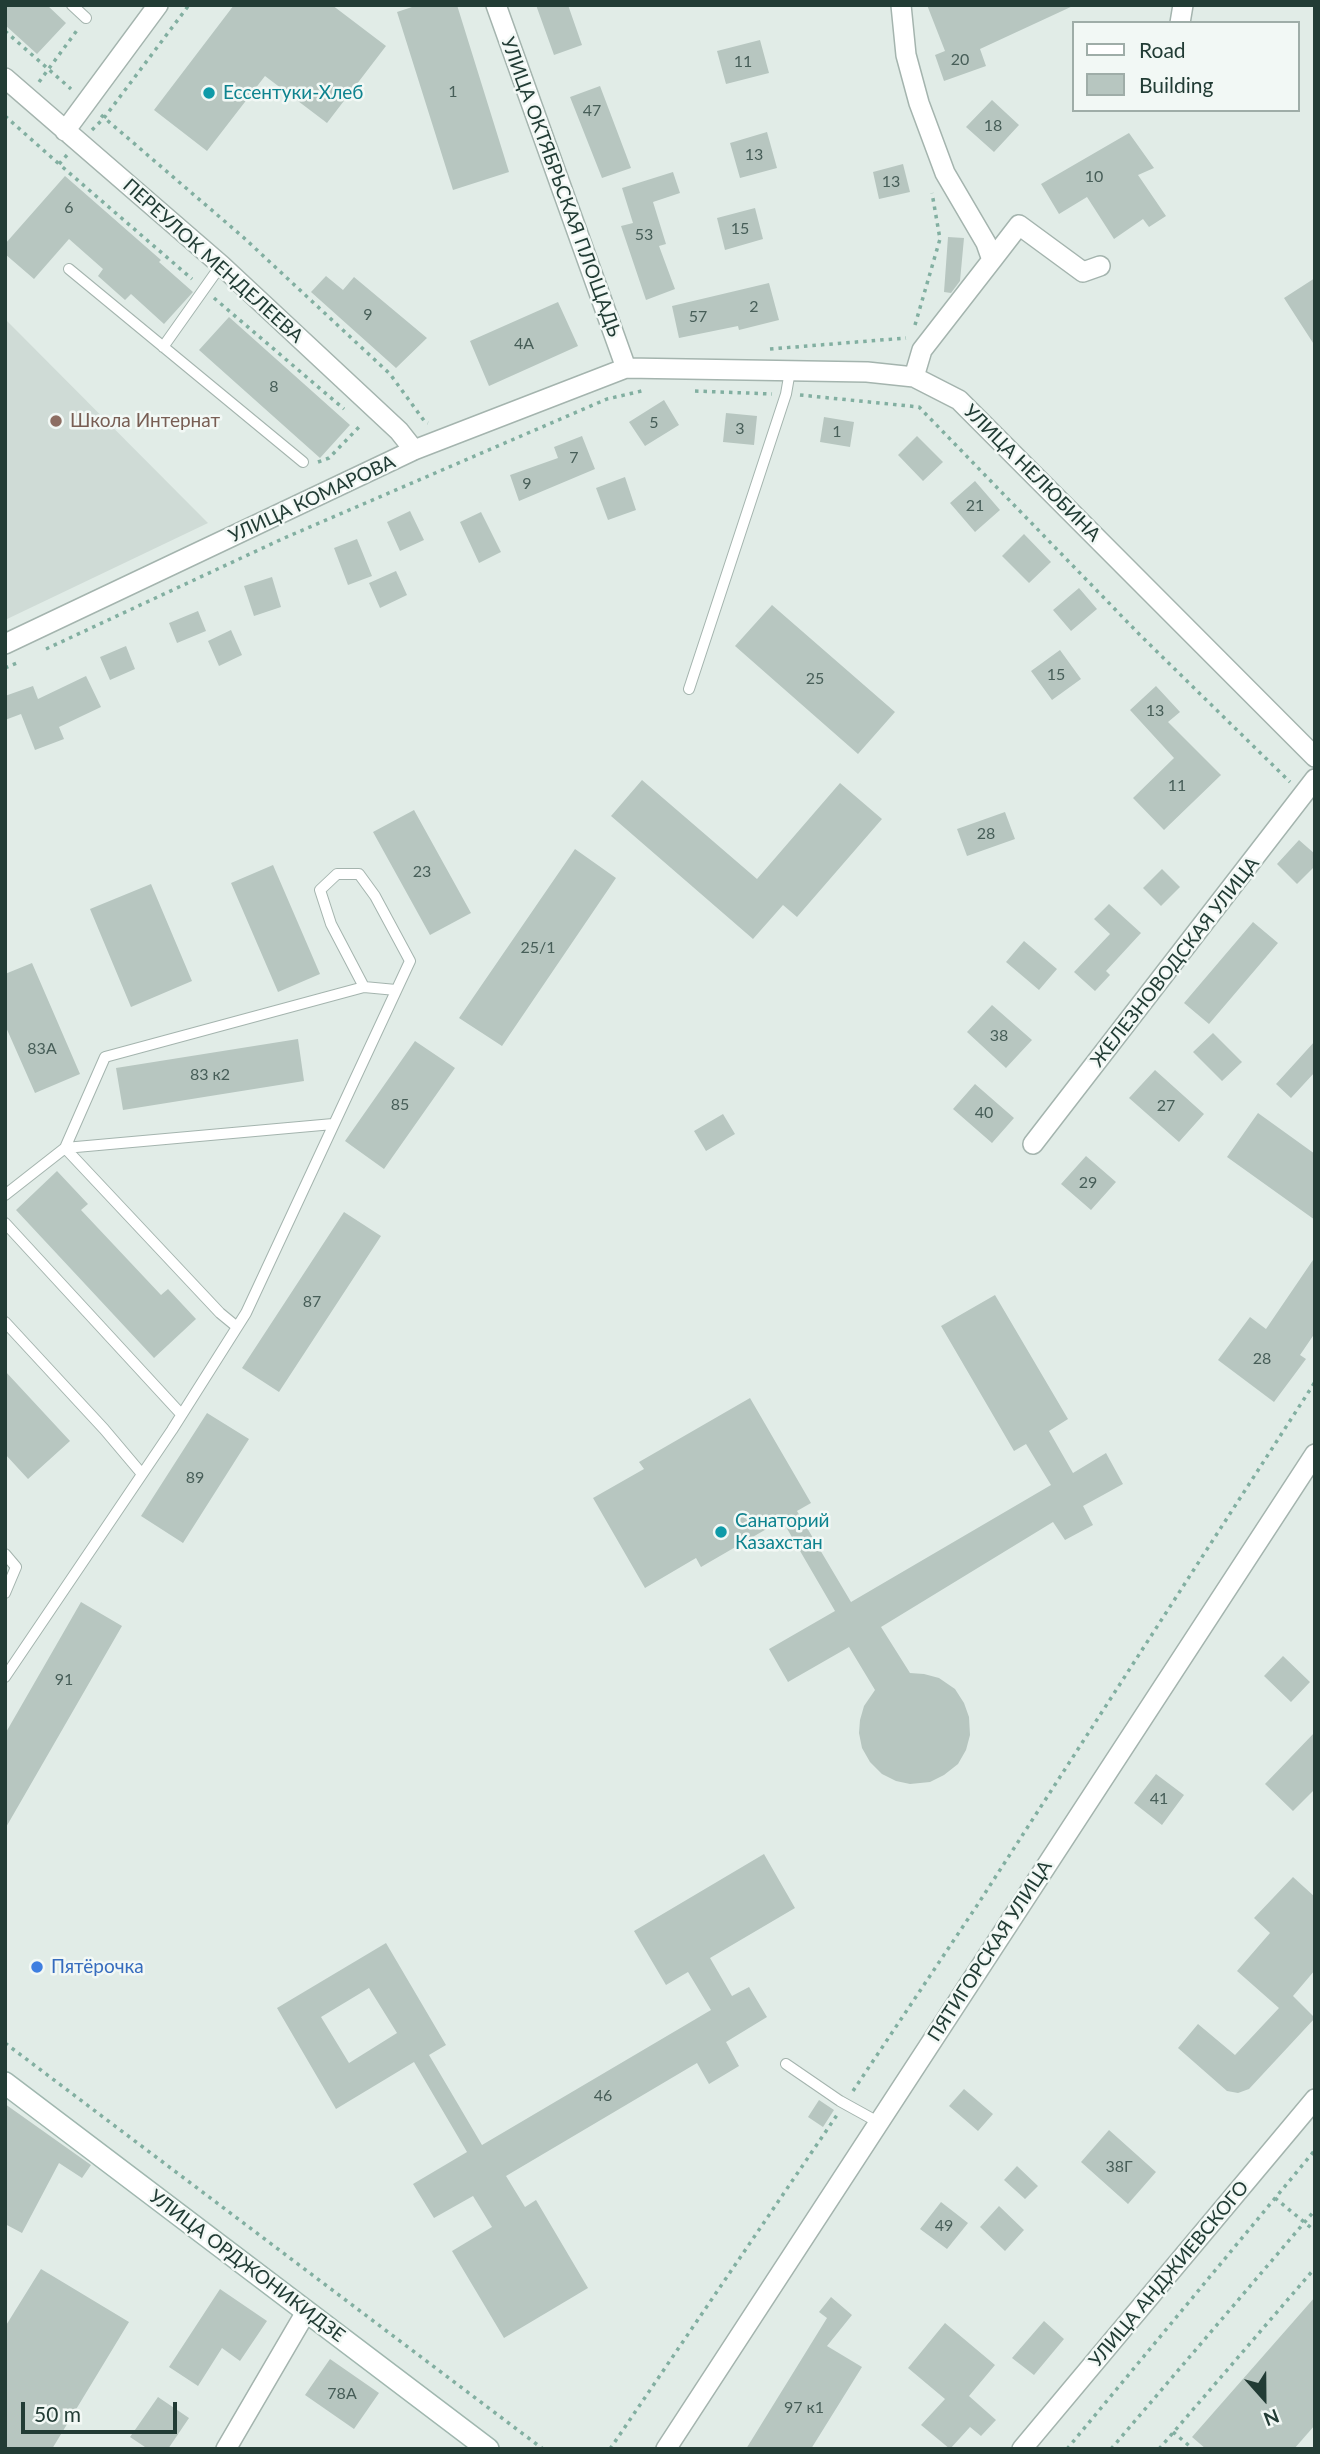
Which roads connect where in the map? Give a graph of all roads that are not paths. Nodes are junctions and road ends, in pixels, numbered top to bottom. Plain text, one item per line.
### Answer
1 (72, 5) edge
2 (158, 5) edge
3 (496, 5) edge
4 (901, 5) edge
5 (86, 18) road end
6 (5, 78) edge
7 (72, 137) junction
8 (992, 260) junction
9 (222, 265) junction
10 (1100, 266) dead end
11 (69, 269) dead end
12 (163, 347) junction
13 (626, 369) junction
14 (790, 370) junction
15 (914, 377) junction
16 (414, 450) junction
17 (303, 462) road end
18 (5, 644) edge
19 (689, 689) dead end
20 (1315, 757) edge
21 (1310, 787) edge
22 (364, 986) junction
23 (396, 990) junction
24 (333, 1124) junction
25 (1033, 1144) dead end
26 (65, 1148) junction
27 (5, 1195) edge
28 (5, 1223) edge
29 (5, 1322) edge
30 (237, 1327) junction
31 (181, 1414) junction
32 (1314, 1459) edge
33 (142, 1474) junction
34 (5, 1554) edge
35 (5, 1593) edge
36 (5, 1677) edge
37 (786, 2064) dead end
38 (5, 2083) edge
39 (1315, 2099) edge
40 (878, 2122) junction
41 (306, 2312) junction
42 (226, 2449) edge
43 (488, 2449) edge
44 (666, 2449) edge
45 (1022, 2449) edge

1 - 5 lane
2 - 7 street
3 - 13 street, УЛИЦА ОКТЯБРЬСКАЯ ПЛОЩАДЬ
4 - 8 street
6 - 7 street, ПЕРЕУЛОК МЕНДЕЛЕЕВА
7 - 9 street, ПЕРЕУЛОК МЕНДЕЛЕЕВА
8 - 10 street
8 - 15 street
9 - 12 lane
9 - 16 street, ПЕРЕУЛОК МЕНДЕЛЕЕВА
11 - 12 lane
12 - 17 lane
13 - 14 street, УЛИЦА НЕЛЮБИНА
13 - 16 street, УЛИЦА КОМАРОВА
14 - 15 street, УЛИЦА НЕЛЮБИНА
14 - 19 lane
15 - 20 street, УЛИЦА НЕЛЮБИНА
16 - 18 street, УЛИЦА КОМАРОВА
21 - 25 street, ЖЕЛЕЗНОВОДСКАЯ УЛИЦА
22 - 23 lane
22 - 23 lane
22 - 26 lane
23 - 24 lane
24 - 26 lane
24 - 30 lane
26 - 27 lane
26 - 30 lane
28 - 31 lane
29 - 33 lane
30 - 31 lane
31 - 33 lane
32 - 40 street, ПЯТИГОРСКАЯ УЛИЦА
33 - 36 lane
34 - 35 lane
37 - 40 lane
38 - 41 main road, УЛИЦА ОРДЖОНИКИДЗЕ
39 - 45 street, УЛИЦА АНДЖИЕВСКОГО
40 - 44 street, ПЯТИГОРСКАЯ УЛИЦА
41 - 42 street
41 - 43 main road, УЛИЦА ОРДЖОНИКИДЗЕ

